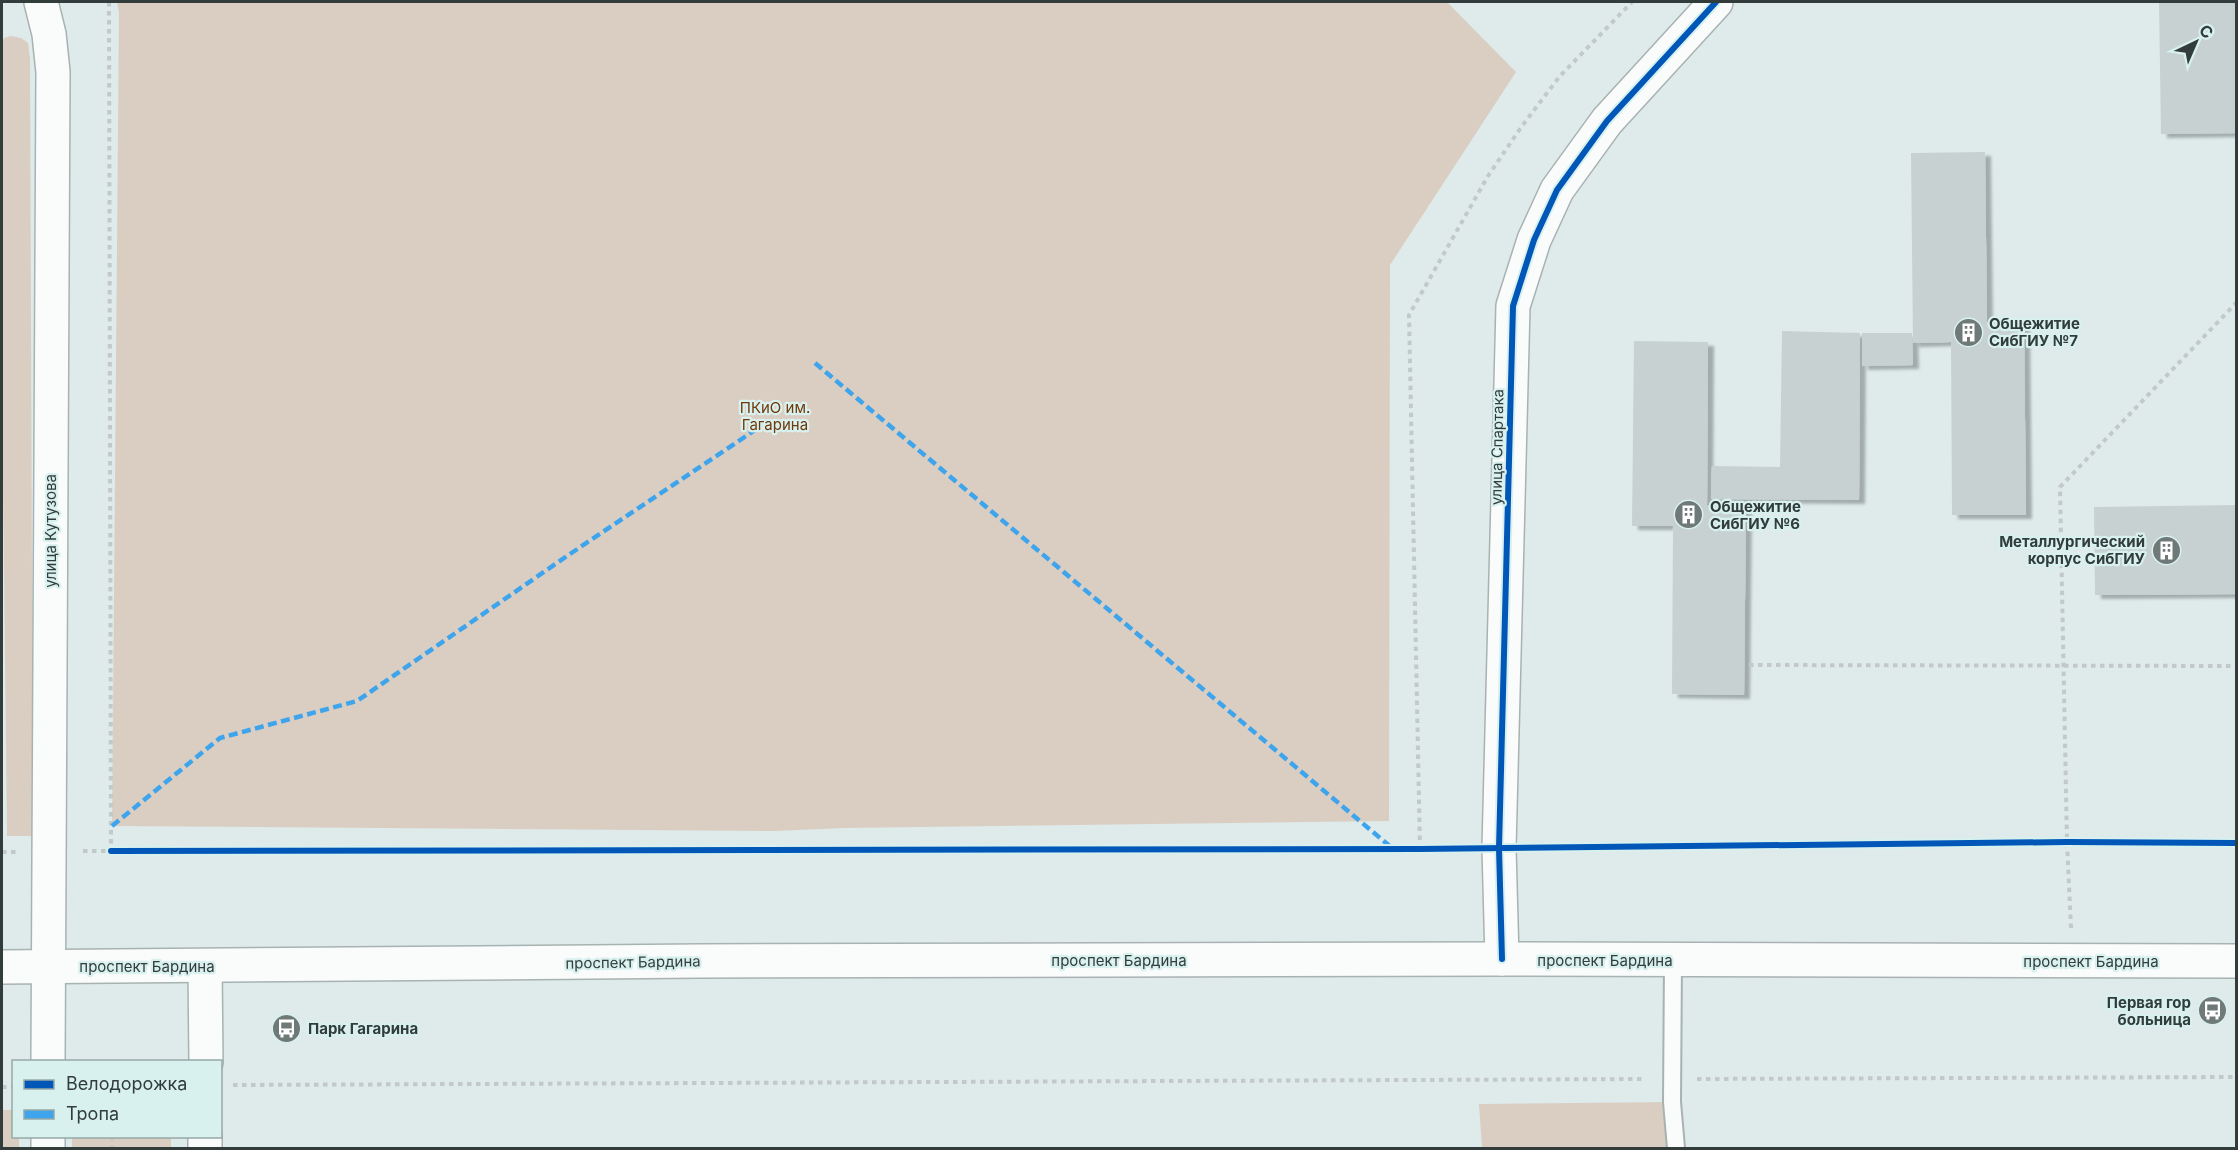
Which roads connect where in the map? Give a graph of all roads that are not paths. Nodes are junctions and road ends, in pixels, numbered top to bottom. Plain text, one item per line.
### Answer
1 (41, 2) edge
2 (1716, 2) edge
3 (1502, 959) junction
4 (1673, 960) junction
5 (2236, 961) edge
6 (205, 966) junction
7 (2, 967) edge
8 (47, 967) junction
9 (48, 1060) edge
10 (206, 1060) edge
11 (1676, 1149) edge

1 - 8 main road, улица Кутузова
2 - 3 main road, улица Спартака
3 - 4 main road, проспект Бардина
3 - 6 main road, проспект Бардина
4 - 5 main road, проспект Бардина
4 - 11 lane
6 - 8 main road, проспект Бардина
6 - 10 main road
7 - 8 main road, проспект Бардина
8 - 9 main road, улица Кутузова

